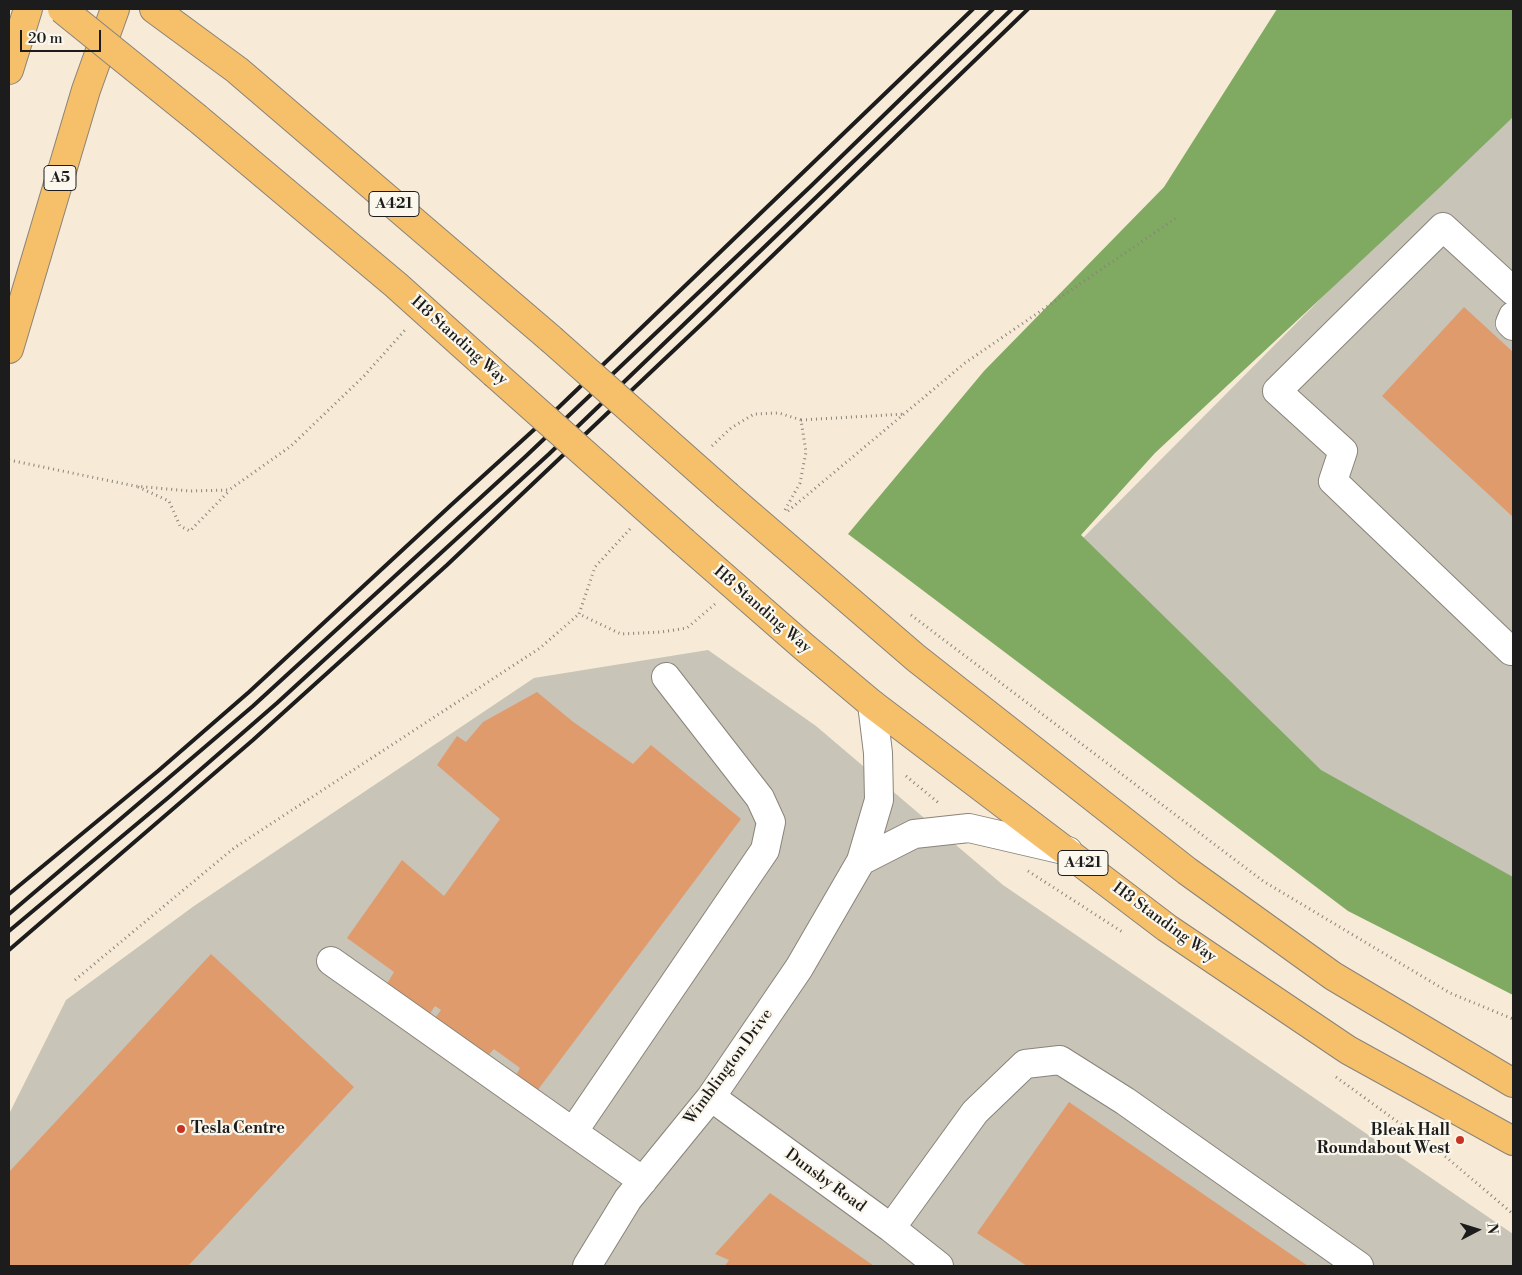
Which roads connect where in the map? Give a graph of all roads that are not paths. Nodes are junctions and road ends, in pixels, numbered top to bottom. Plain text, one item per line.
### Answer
1 (28, 9) edge
2 (62, 9) edge
3 (115, 9) edge
4 (154, 9) edge
5 (9, 70) edge
6 (1513, 291) edge
7 (1513, 316) edge
8 (1513, 326) edge
9 (9, 350) edge
10 (1512, 655) edge
11 (666, 677) dead end
12 (872, 704) junction
13 (1068, 851) junction
14 (861, 861) junction
15 (331, 961) dead end
16 (1513, 1083) edge
17 (711, 1097) junction
18 (573, 1132) junction
19 (1513, 1141) edge
20 (643, 1181) junction
21 (891, 1228) junction
22 (587, 1266) edge
23 (939, 1266) edge
24 (1359, 1266) edge

1 - 5 highway
2 - 12 highway, H8 Standing Way / A421, bridge
3 - 9 highway, A5
4 - 16 highway, A421, bridge
6 - 10 street
7 - 8 street
11 - 18 street
12 - 13 highway, H8 Standing Way / A421
12 - 14 street, Wimblington Drive
13 - 14 street
13 - 19 highway, H8 Standing Way / A421
14 - 17 street, Wimblington Drive
15 - 18 street
17 - 20 street, Wimblington Drive
17 - 21 street, Dunsby Road
18 - 20 street
20 - 22 street, Wimblington Drive
21 - 23 street, Dunsby Road
21 - 24 street

